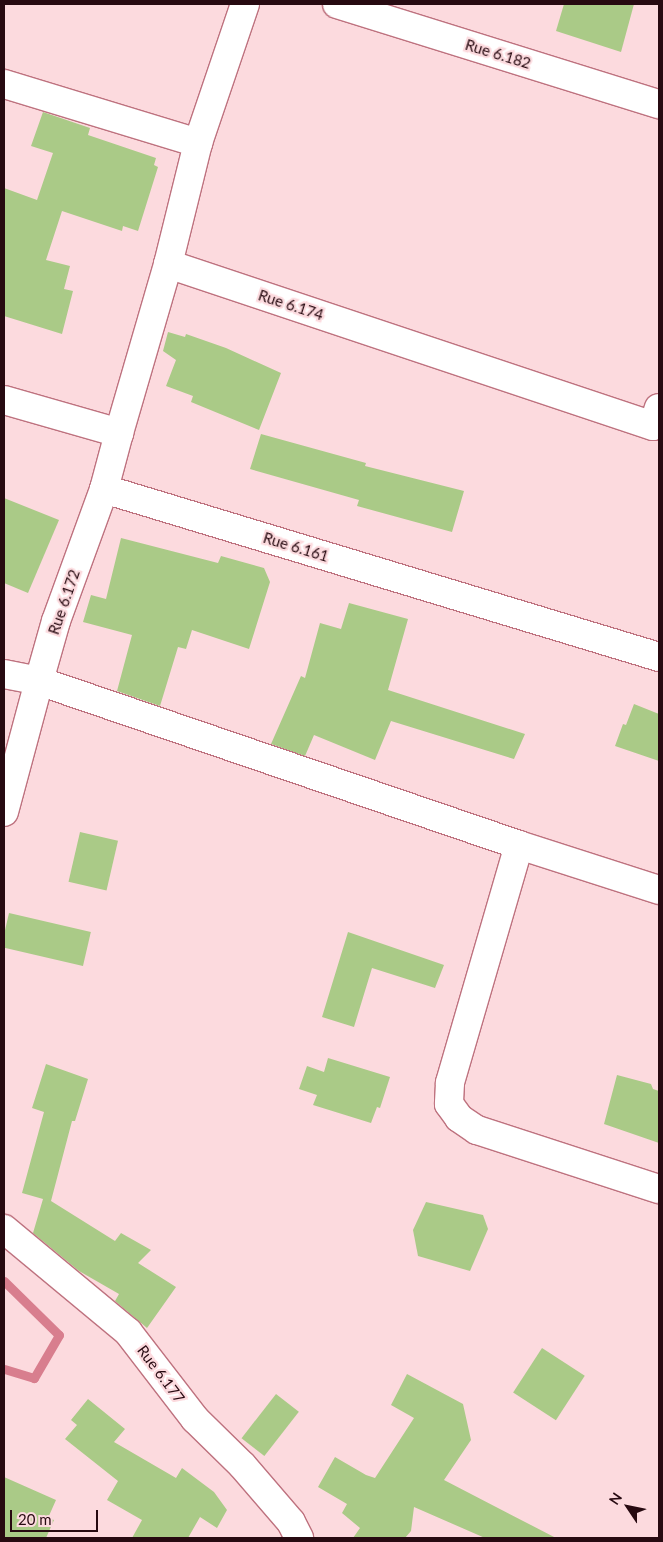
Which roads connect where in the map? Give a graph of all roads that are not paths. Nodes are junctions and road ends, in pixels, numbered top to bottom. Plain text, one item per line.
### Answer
1 (244, 4) edge
2 (337, 4) edge
3 (4, 84) edge
4 (659, 104) edge
5 (198, 143) junction
6 (168, 264) junction
7 (4, 400) edge
8 (659, 408) edge
9 (119, 432) junction
10 (104, 489) junction
11 (659, 657) edge
12 (4, 674) edge
13 (39, 681) junction
14 (4, 812) edge
15 (520, 845) junction
16 (659, 890) edge
17 (659, 1189) edge
18 (4, 1229) edge
19 (299, 1538) edge

1 - 5 street
2 - 4 street, Rue 6.182
3 - 5 street
5 - 6 street
6 - 8 street, Rue 6.174
6 - 9 street
7 - 9 street
9 - 10 street
10 - 11 street, Rue 6.161
10 - 13 street, Rue 6.172
12 - 13 street
13 - 14 street, Rue 6.172
13 - 15 street
15 - 16 street
15 - 17 street
18 - 19 street, Rue 6.177

